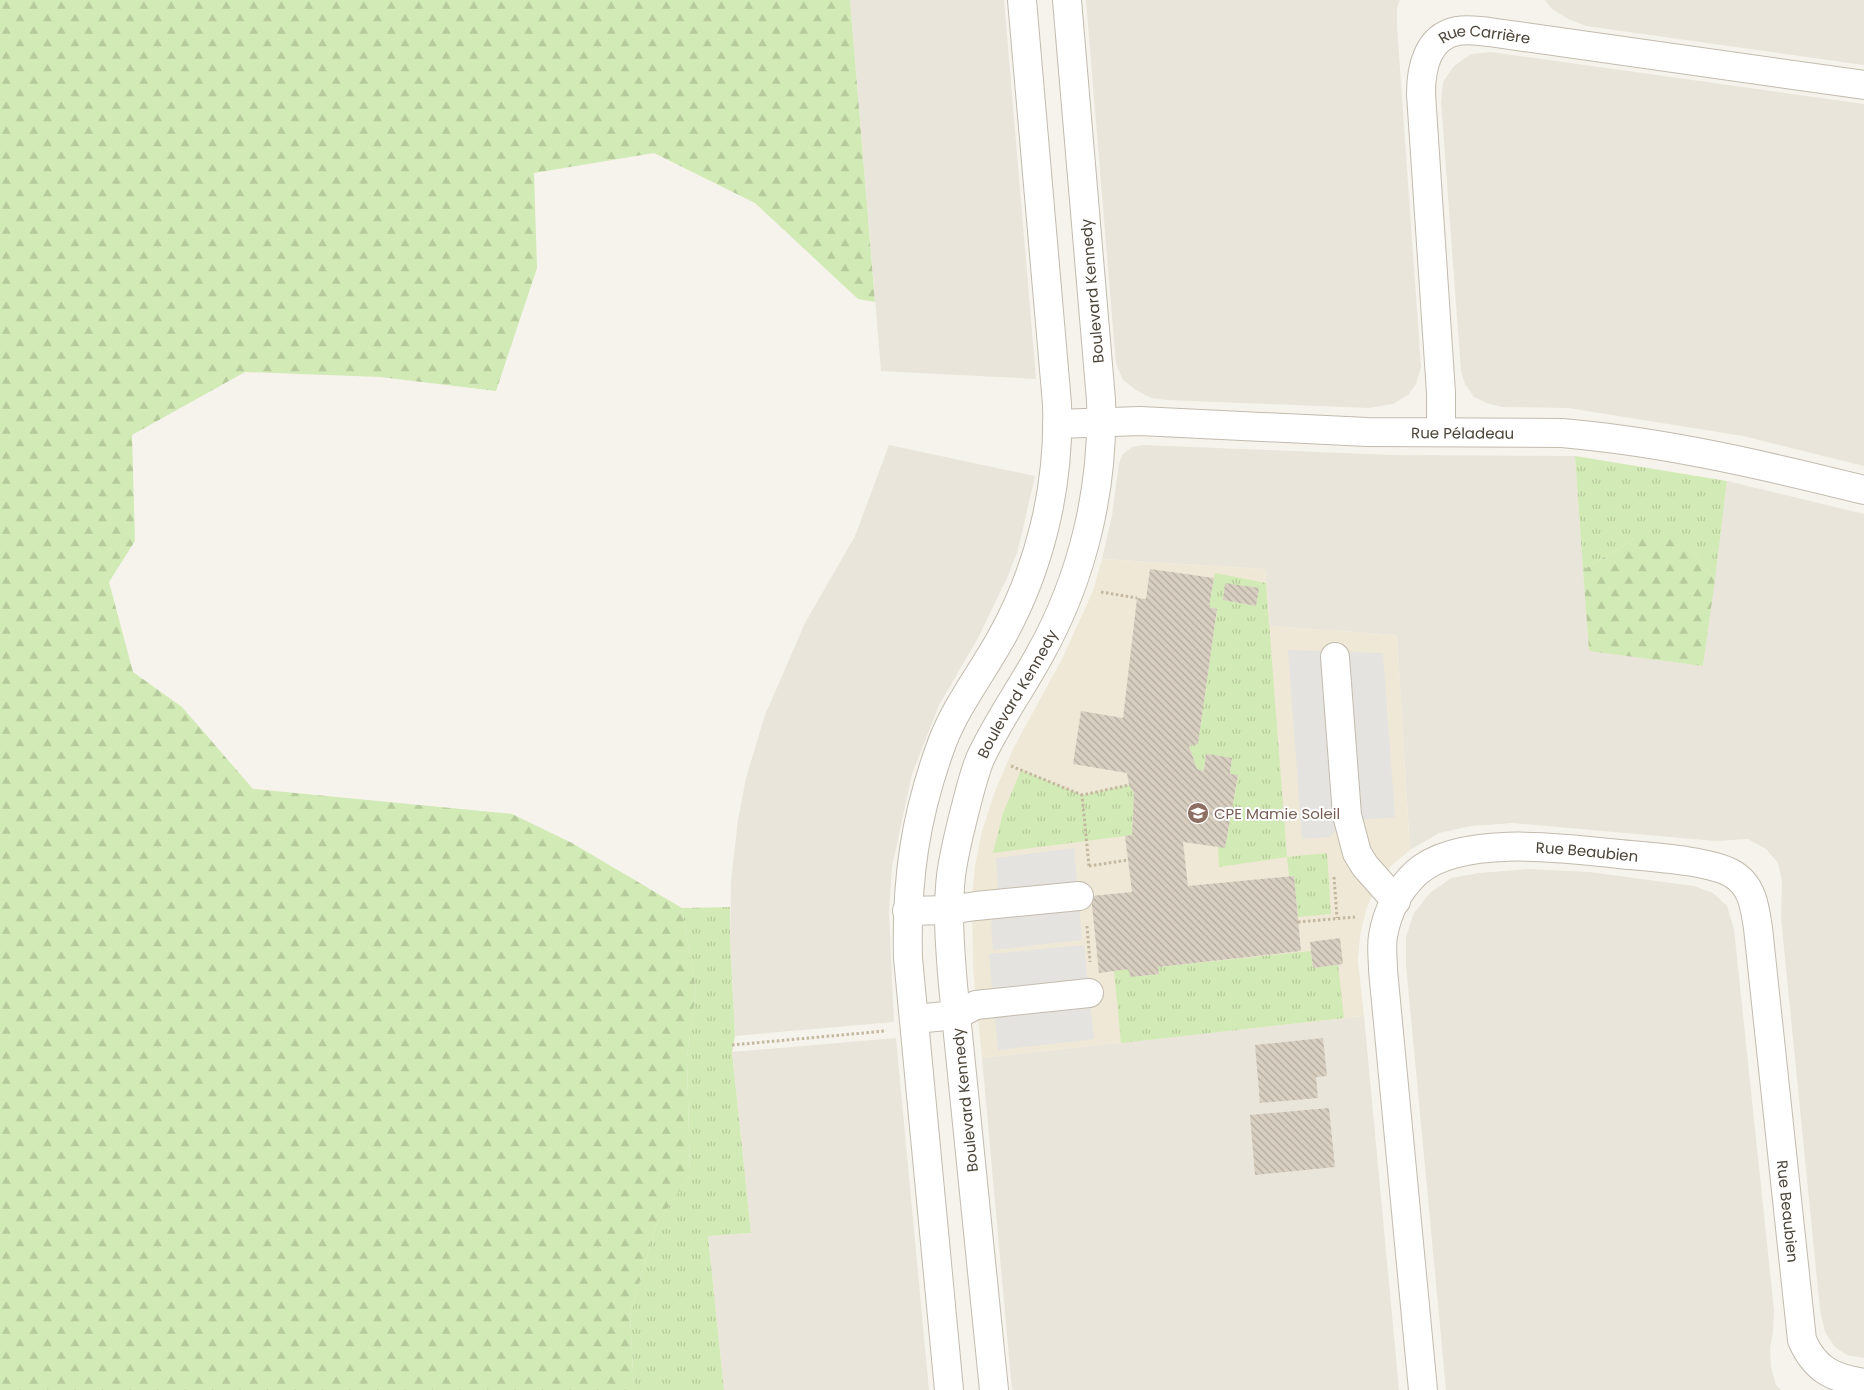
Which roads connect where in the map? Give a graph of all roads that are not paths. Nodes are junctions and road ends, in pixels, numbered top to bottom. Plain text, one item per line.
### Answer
1 (1022, 0) edge
2 (1067, 0) edge
3 (1864, 85) edge
4 (1102, 422) junction
5 (1058, 424) junction
6 (1441, 431) junction
7 (1864, 490) edge
8 (1336, 657) dead end
9 (1079, 896) dead end
10 (1396, 901) junction
11 (949, 910) junction
12 (907, 911) junction
13 (1089, 993) dead end
14 (956, 1015) junction
15 (915, 1019) junction
16 (1864, 1383) edge
17 (949, 1390) edge
18 (994, 1390) edge
19 (1423, 1390) edge

1 - 5 street
2 - 4 street, Boulevard Kennedy
3 - 6 street, Rue Carrière
4 - 5 street, Rue Péladeau
4 - 6 street, Rue Péladeau
4 - 11 street, Boulevard Kennedy
5 - 12 street
6 - 7 street, Rue Péladeau
8 - 10 street
9 - 11 street
10 - 16 street, Rue Beaubien
10 - 19 street, Rue Beaubien
11 - 12 street
11 - 14 street, Boulevard Kennedy
12 - 15 street
13 - 14 street
14 - 15 street
14 - 18 street, Boulevard Kennedy
15 - 17 street

